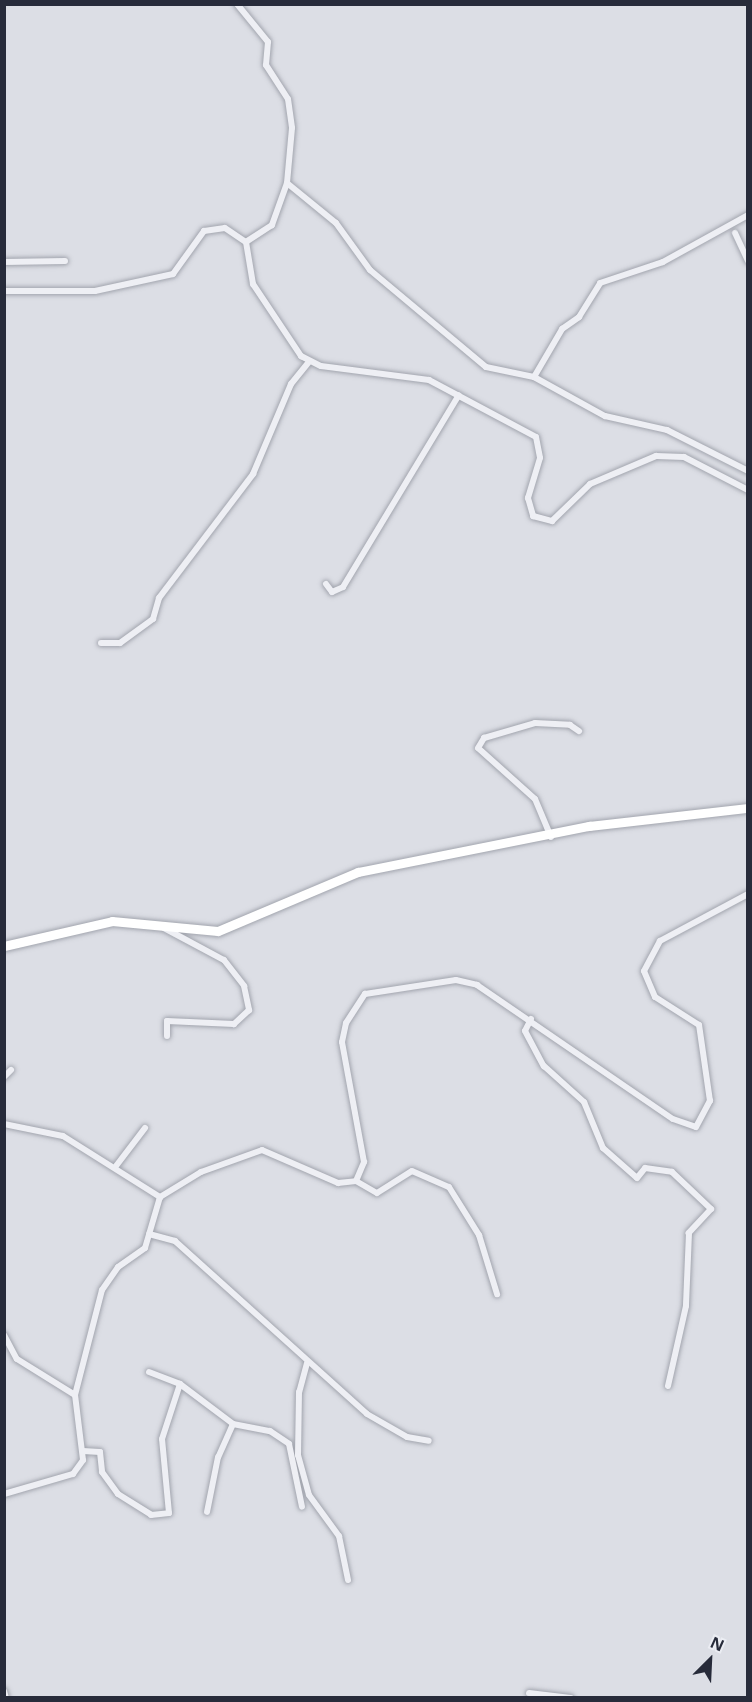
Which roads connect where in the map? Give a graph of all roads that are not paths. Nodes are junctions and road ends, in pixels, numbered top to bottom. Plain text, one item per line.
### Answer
1 (237, 4) edge
2 (287, 183) junction
3 (747, 215) edge
4 (735, 233) dead end
5 (246, 242) junction
6 (65, 261) dead end
7 (747, 261) edge
8 (4, 262) edge
9 (4, 291) edge
10 (309, 362) junction
11 (534, 377) junction
12 (459, 395) junction
13 (747, 471) edge
14 (747, 490) edge
15 (326, 584) dead end
16 (101, 643) dead end
17 (579, 731) dead end
18 (747, 808) edge
19 (551, 837) junction
20 (747, 894) edge
21 (159, 925) junction
22 (4, 946) edge
23 (531, 1019) junction
24 (167, 1036) dead end
25 (11, 1070) dead end
26 (4, 1077) edge
27 (4, 1124) edge
28 (145, 1128) dead end
29 (116, 1166) junction
30 (356, 1181) junction
31 (160, 1197) junction
32 (149, 1234) junction
33 (497, 1294) dead end
34 (4, 1335) edge
35 (307, 1364) junction
36 (149, 1372) dead end
37 (180, 1384) junction
38 (668, 1386) dead end
39 (75, 1395) junction
40 (233, 1424) junction
41 (429, 1441) dead end
42 (83, 1451) junction
43 (4, 1494) edge
44 (302, 1507) dead end
45 (207, 1512) dead end
46 (348, 1580) dead end
47 (4, 1691) edge
48 (529, 1693) dead end
49 (6, 1698) edge
50 (571, 1698) edge

1 - 2 street
2 - 5 street
2 - 11 street
3 - 11 street
4 - 7 street
5 - 9 street
5 - 10 street
6 - 8 street
10 - 12 street
10 - 16 street
11 - 13 street
12 - 14 street
12 - 15 street
17 - 19 street
18 - 19 main road
19 - 21 main road
20 - 23 street
21 - 22 main road
21 - 24 street
23 - 30 street
23 - 38 street
25 - 26 street
27 - 29 street
28 - 29 street
29 - 31 street
30 - 31 street
30 - 33 street
31 - 32 street
32 - 35 street
32 - 39 street
34 - 39 street
35 - 41 street
35 - 46 street
36 - 37 street
37 - 40 street
37 - 42 street
39 - 42 street
40 - 44 street
40 - 45 street
42 - 43 street
47 - 49 street
48 - 50 street

